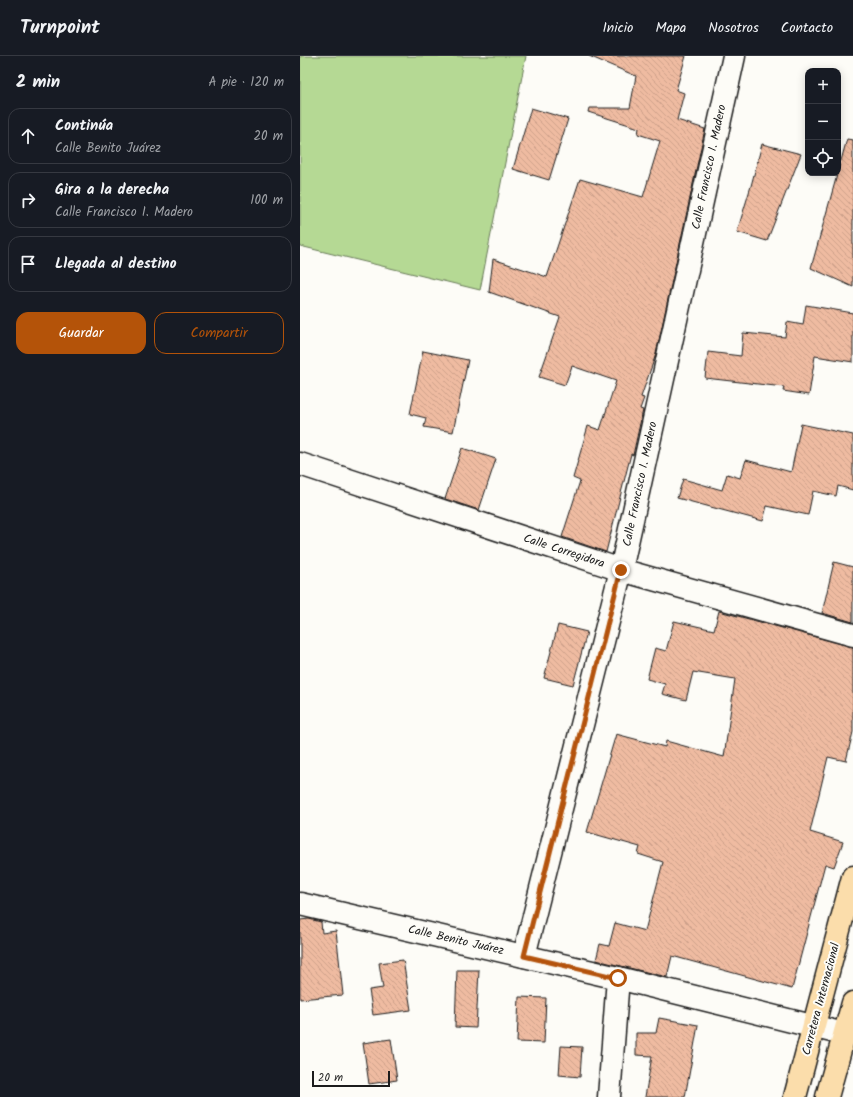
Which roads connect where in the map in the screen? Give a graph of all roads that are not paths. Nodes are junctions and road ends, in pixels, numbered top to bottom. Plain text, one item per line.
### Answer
1 (734, 56) edge
2 (300, 464) edge
3 (621, 570) junction
4 (853, 635) edge
5 (853, 877) edge
6 (300, 904) edge
7 (524, 956) junction
8 (618, 978) junction
9 (853, 1003) edge
10 (813, 1028) junction
11 (844, 1034) junction
12 (609, 1097) edge
13 (795, 1097) edge
14 (828, 1097) edge

1 - 3 street, Calle Francisco I. Madero
2 - 3 street, Calle Corregidora
3 - 4 street, Calle Corregidora
3 - 7 street, Calle Francisco I. Madero
5 - 10 main road, Carretera Internacional
6 - 7 street, Calle Benito Juárez
7 - 8 street, Calle Benito Juárez
8 - 10 street, Calle Benito Juárez
8 - 12 street
9 - 11 main road
10 - 11 street, Calle Benito Juárez
10 - 13 main road, Carretera Internacional
11 - 14 main road

